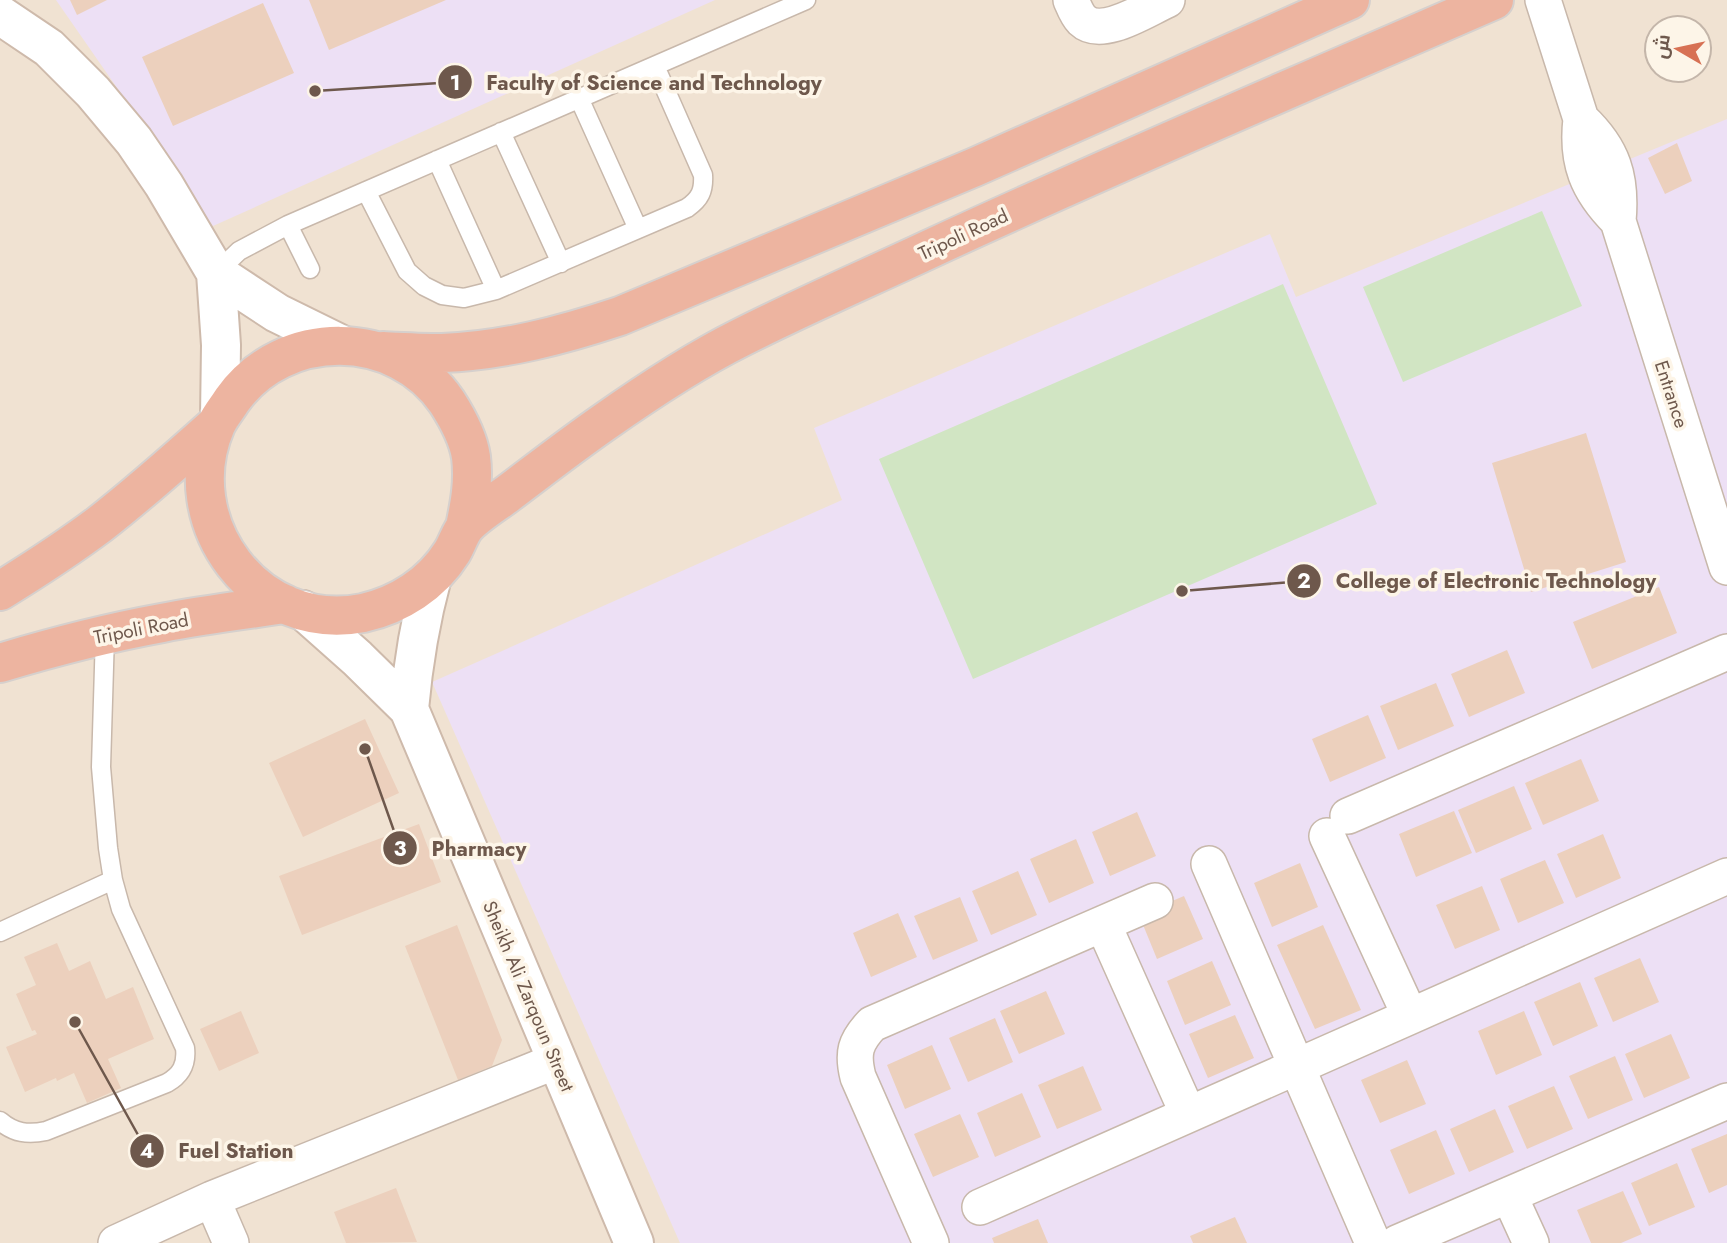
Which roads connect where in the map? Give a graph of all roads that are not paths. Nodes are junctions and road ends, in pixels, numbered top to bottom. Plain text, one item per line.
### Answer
1 (806, 0) edge
2 (1071, 0) edge
3 (1167, 0) edge
4 (1350, 0) edge
5 (1494, 0) edge
6 (1543, 0) edge
7 (0, 15) edge
8 (655, 66) junction
9 (579, 98) junction
10 (501, 132) junction
11 (437, 160) junction
12 (366, 191) junction
13 (288, 225) junction
14 (638, 229) junction
15 (561, 263) junction
16 (310, 269) dead end
17 (216, 273) junction
18 (496, 290) junction
19 (360, 348) junction
20 (218, 421) junction
21 (465, 527) junction
22 (1727, 567) edge
23 (432, 577) junction
24 (0, 591) edge
25 (294, 607) junction
26 (105, 635) junction
27 (1727, 652) edge
28 (0, 663) edge
29 (409, 709) junction
30 (1209, 864) dead end
31 (1727, 876) edge
32 (113, 880) junction
33 (1155, 901) dead end
34 (1103, 924) junction
35 (0, 932) edge
36 (1410, 1016) junction
37 (556, 1061) junction
38 (1297, 1066) junction
39 (1727, 1101) edge
40 (1188, 1114) junction
41 (0, 1121) edge
42 (1509, 1195) junction
43 (212, 1199) junction
44 (980, 1207) dead end
45 (116, 1243) edge
46 (231, 1243) edge
47 (634, 1243) edge
48 (931, 1243) edge
49 (1373, 1243) edge
50 (1397, 1243) edge
51 (1531, 1243) edge

1 - 8 lane
2 - 3 street
4 - 19 highway
5 - 21 highway, Tripoli Road
6 - 22 street, Entrance
7 - 17 main road
8 - 9 lane
8 - 14 lane
9 - 10 lane
9 - 14 lane
10 - 11 lane
10 - 15 lane
11 - 12 lane
11 - 18 lane
12 - 13 lane
12 - 18 lane
13 - 16 lane
13 - 17 lane
14 - 15 lane
15 - 18 lane
17 - 19 main road
17 - 20 main road
19 - 20 highway
19 - 21 highway
20 - 24 highway
20 - 25 highway
21 - 23 highway
23 - 25 highway
23 - 29 main road, Sheikh Ali Zarqoun Street
25 - 26 highway, Tripoli Road
25 - 29 main road, Sheikh Ali Zarqoun Street
26 - 28 highway, Tripoli Road
26 - 32 lane
27 - 36 street
29 - 37 main road, Sheikh Ali Zarqoun Street
30 - 38 street
31 - 36 street
32 - 35 lane
32 - 41 lane
33 - 34 street
34 - 40 street
34 - 48 street
36 - 38 street
37 - 43 street
37 - 47 main road, Sheikh Ali Zarqoun Street
38 - 40 street
38 - 49 street
39 - 42 street
40 - 44 street
42 - 50 street
42 - 51 street
43 - 45 street
43 - 46 street

